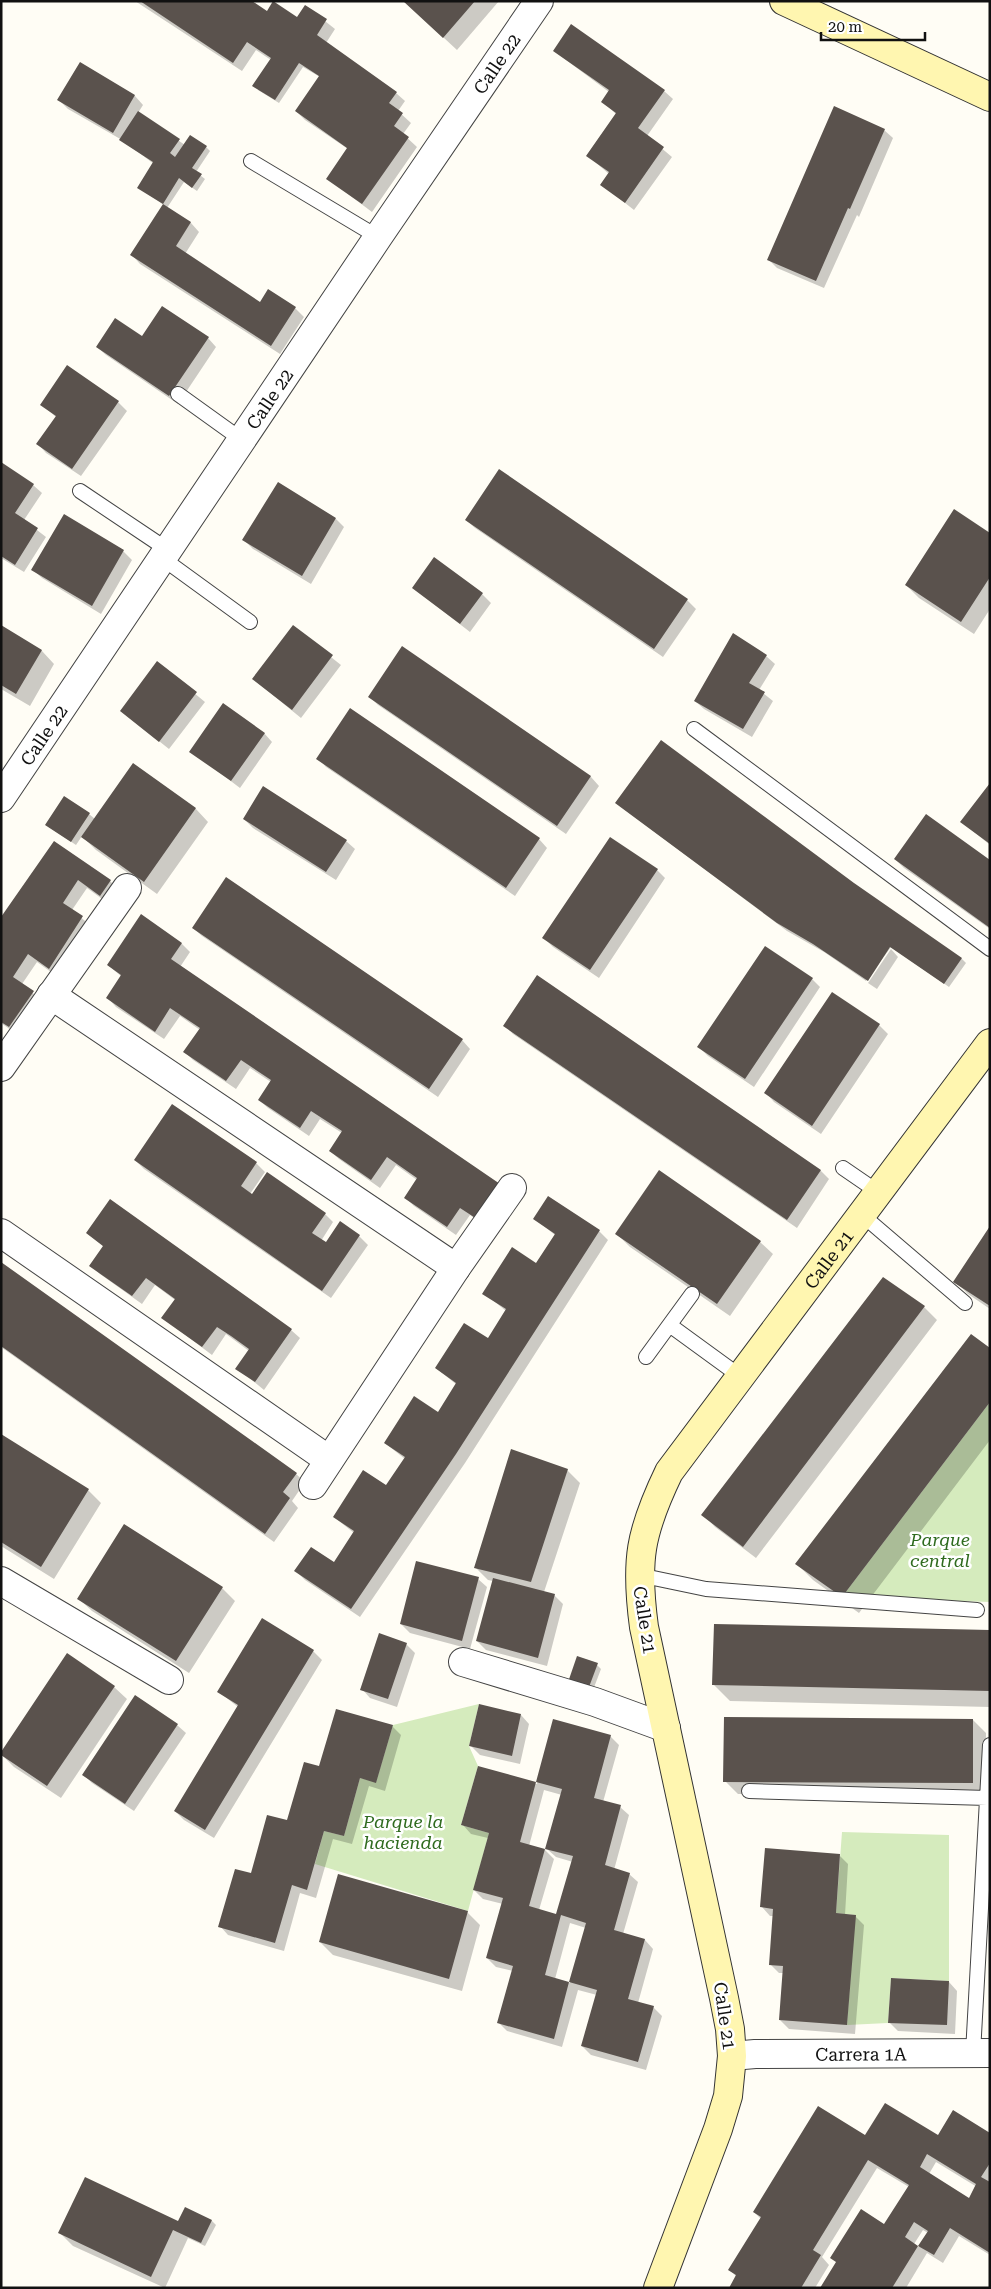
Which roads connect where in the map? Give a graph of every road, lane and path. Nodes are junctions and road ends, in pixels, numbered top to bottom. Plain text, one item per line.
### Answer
1 (540, 1) edge
2 (795, 4) edge
3 (990, 97) edge
4 (251, 160) dead end
5 (378, 238) junction
6 (178, 394) dead end
7 (242, 440) junction
8 (80, 491) dead end
9 (165, 554) junction
10 (250, 622) dead end
11 (694, 729) dead end
12 (1, 798) edge
13 (127, 888) dead end
14 (990, 949) edge
15 (50, 994) junction
16 (990, 1043) edge
17 (2, 1064) edge
18 (843, 1168) dead end
19 (512, 1188) dead end
20 (878, 1192) junction
21 (862, 1214) junction
22 (1, 1233) edge
23 (456, 1268) junction
24 (692, 1294) dead end
25 (965, 1303) dead end
26 (670, 1326) junction
27 (646, 1357) dead end
28 (741, 1377) junction
29 (329, 1460) junction
30 (313, 1485) dead end
31 (639, 1575) junction
32 (1, 1581) edge
33 (976, 1610) dead end
34 (463, 1662) dead end
35 (170, 1680) dead end
36 (666, 1728) junction
37 (990, 1745) edge
38 (749, 1790) dead end
39 (987, 1798) junction
40 (981, 2053) edge
41 (732, 2056) junction
42 (658, 2288) edge

1 - 5 street, Calle 22
2 - 3 street
4 - 5 lane
5 - 7 street, Calle 22
6 - 7 lane
7 - 9 street, Calle 22
8 - 9 lane
9 - 10 lane
9 - 12 street, Calle 22
11 - 14 lane
13 - 15 street
15 - 17 street
15 - 23 street
16 - 20 street, Calle 21
18 - 20 lane
19 - 23 street
20 - 21 street, Calle 21
21 - 25 lane
21 - 28 street, Calle 21
22 - 29 street
23 - 29 street
24 - 26 lane
26 - 27 lane
26 - 28 lane
28 - 31 street, Calle 21
29 - 30 street
31 - 33 lane
31 - 36 street, Calle 21
32 - 35 street
34 - 36 street
36 - 41 street, Calle 21
37 - 39 lane
38 - 39 lane
39 - 40 lane
40 - 41 street, Carrera 1A
41 - 42 street, Calle 21

